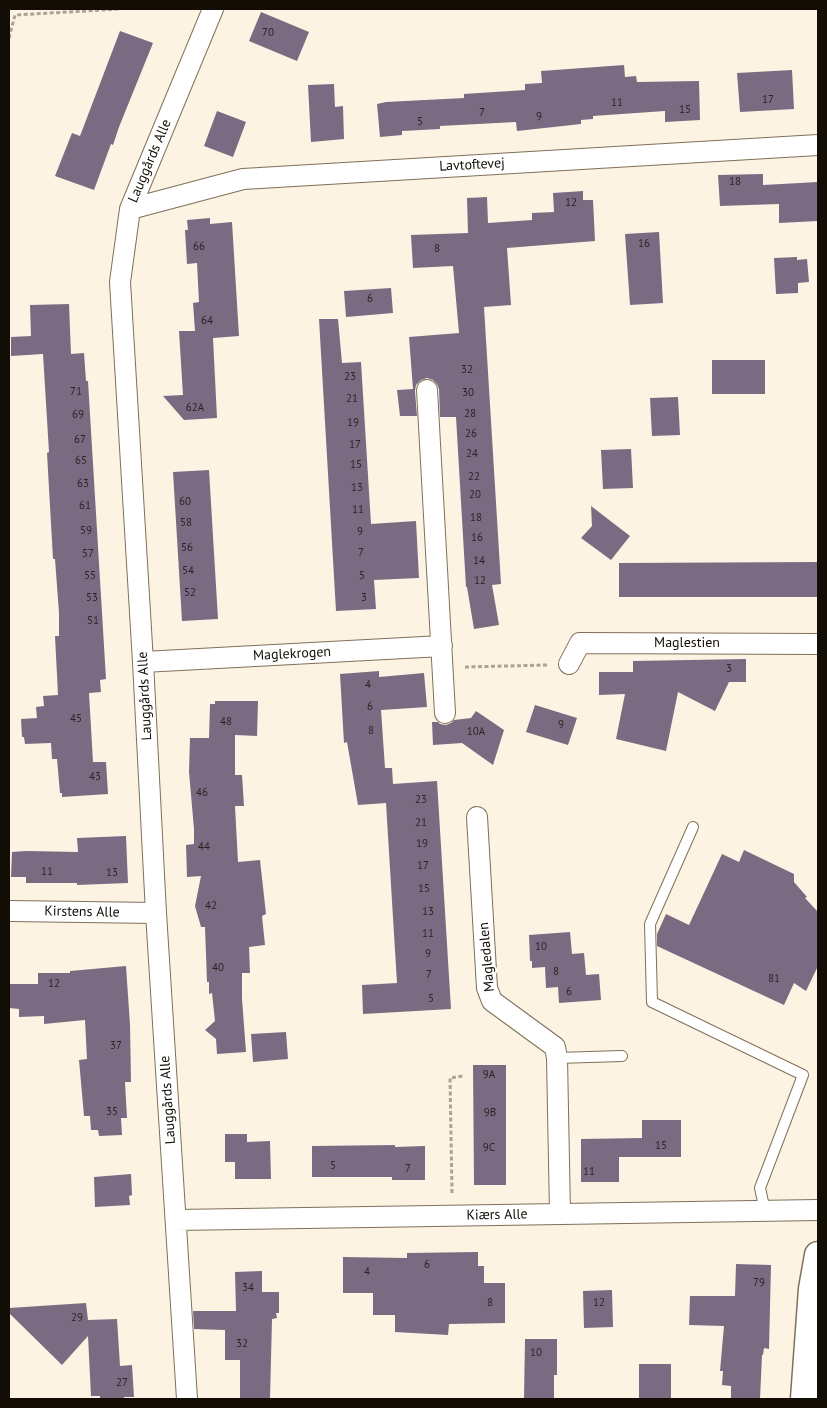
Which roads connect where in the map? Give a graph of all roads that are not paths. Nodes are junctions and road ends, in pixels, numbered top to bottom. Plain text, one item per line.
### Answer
1 (213, 9) edge
2 (818, 145) edge
3 (130, 209) junction
4 (427, 390) dead end
5 (818, 644) edge
6 (442, 646) junction
7 (143, 662) junction
8 (569, 664) road end
9 (446, 713) dead end
10 (477, 816) dead end
11 (693, 827) dead end
12 (9, 911) edge
13 (156, 913) junction
14 (622, 1056) dead end
15 (557, 1058) junction
16 (818, 1210) edge
17 (765, 1211) junction
18 (560, 1214) junction
19 (176, 1220) junction
20 (818, 1254) edge
21 (187, 1399) edge
22 (804, 1399) edge

1 - 3 street, Lauggårds Alle
2 - 3 street, Lavtoftevej
3 - 7 street, Lauggårds Alle
4 - 6 street
5 - 8 street, Maglestien
6 - 7 street, Maglekrogen
6 - 9 street
7 - 13 street, Lauggårds Alle
10 - 15 street, Magledalen
11 - 17 lane
12 - 13 street, Kirstens Alle
13 - 19 street, Lauggårds Alle
14 - 15 lane
15 - 18 street
16 - 17 street, Kiærs Alle
17 - 18 street, Kiærs Alle
18 - 19 street, Kiærs Alle
19 - 21 street, Lauggårds Alle
20 - 22 street

